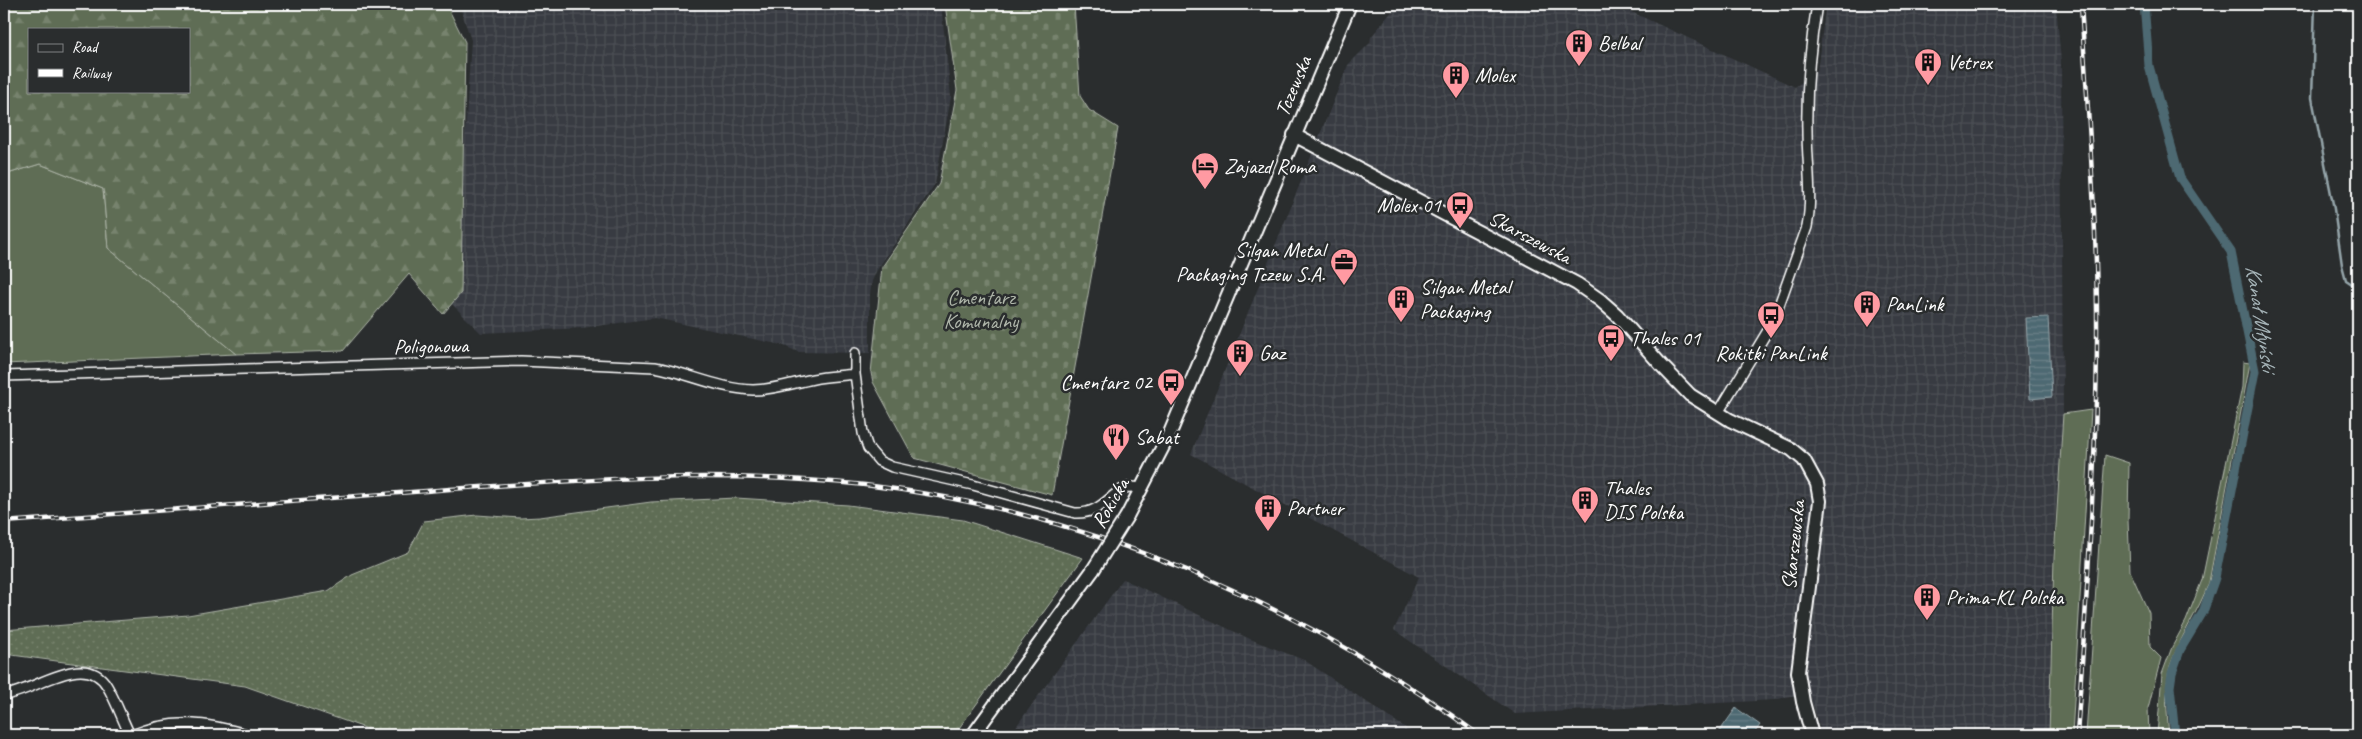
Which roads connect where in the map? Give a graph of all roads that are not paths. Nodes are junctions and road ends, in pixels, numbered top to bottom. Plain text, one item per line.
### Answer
1 (1350, 4) edge
2 (1817, 4) edge
3 (1294, 135) junction
4 (1274, 183) joint
5 (855, 353) dead end
6 (856, 374) junction
7 (4, 376) edge
8 (1718, 413) junction
9 (1142, 489) junction
10 (4, 695) edge
11 (131, 735) edge
12 (250, 735) edge
13 (973, 735) edge
14 (1812, 735) edge

1 - 3 street, Tczewska
2 - 8 street
3 - 4 street, Tczewska
3 - 8 street, Skarszewska
4 - 9 street, Rokicka
5 - 6 street
6 - 7 street, Poligonowa
6 - 9 street
8 - 14 street, Skarszewska
9 - 13 street, Rokicka, bridge
10 - 11 street
11 - 12 street

